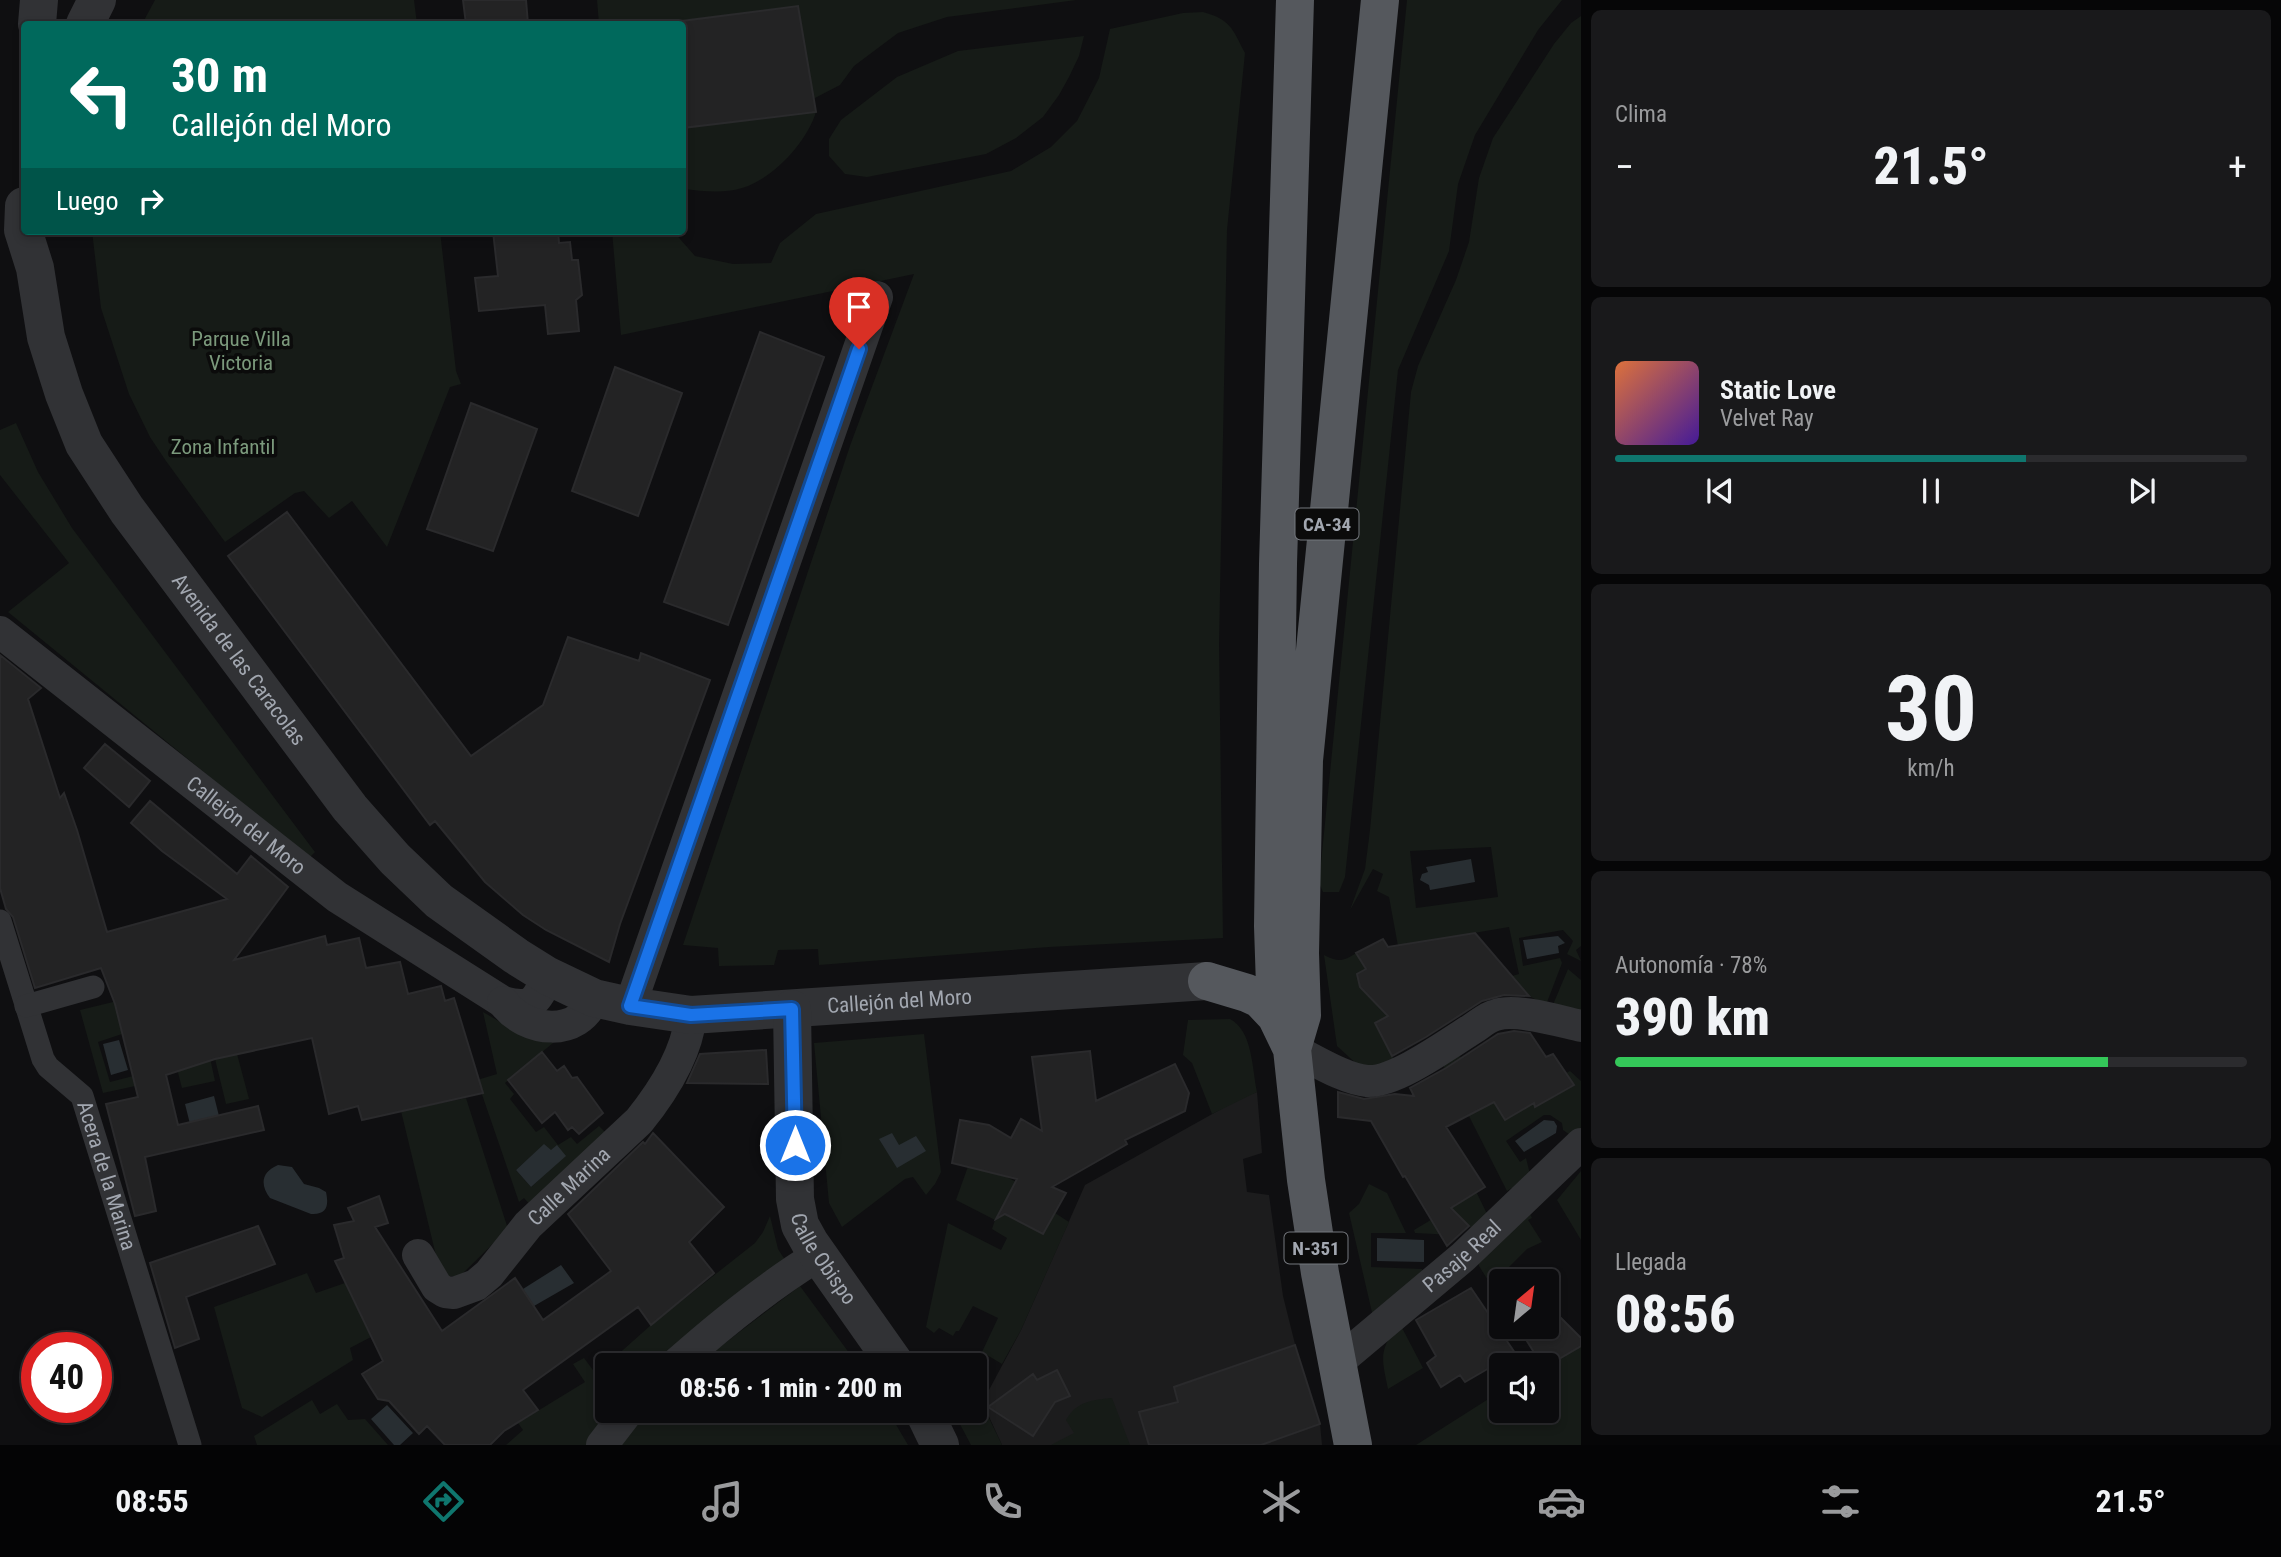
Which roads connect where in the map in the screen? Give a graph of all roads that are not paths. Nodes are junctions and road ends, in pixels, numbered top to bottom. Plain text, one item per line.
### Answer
1 (39, 0) edge
2 (97, 0) edge
3 (1295, 0) edge
4 (1380, 0) edge
5 (37, 21) edge
6 (86, 21) edge
7 (37, 249) edge
8 (877, 297) dead end
9 (0, 632) edge
10 (0, 921) edge
11 (1273, 926) junction
12 (548, 976) junction
13 (1207, 981) junction
14 (93, 987) dead end
15 (503, 1002) junction
16 (612, 1002) junction
17 (26, 1006) junction
18 (792, 1009) junction
19 (691, 1015) junction
20 (1581, 1026) edge
21 (1284, 1032) junction
22 (1581, 1144) edge
23 (418, 1255) dead end
24 (819, 1255) junction
25 (688, 1353) edge
26 (888, 1353) edge
27 (1338, 1362) junction
28 (619, 1423) edge
29 (929, 1423) edge
30 (190, 1445) edge
31 (602, 1445) edge
32 (940, 1445) edge
33 (1353, 1445) edge

1 - 5 street
2 - 6 street
3 - 11 highway, CA-34
4 - 21 highway, CA-34
7 - 12 street, Avenida de las Caracolas
8 - 16 street
9 - 15 street, Callejón del Moro
10 - 17 street, Acera de la Marina
11 - 13 highway
11 - 21 highway, CA-34
12 - 15 street
12 - 16 street, Callejón del Moro
13 - 18 street, Callejón del Moro
13 - 21 highway
14 - 17 street
15 - 16 street, Callejón del Moro
16 - 19 street, Callejón del Moro
17 - 30 street, Acera de la Marina
18 - 19 street, Callejón del Moro
18 - 24 street, Calle Obispo
19 - 23 street, Calle Marina
20 - 21 street
21 - 27 highway, N-351
22 - 27 street, Pasaje Real
24 - 25 street
24 - 26 street, Calle Obispo
27 - 33 highway, N-351
28 - 31 street
29 - 32 street

